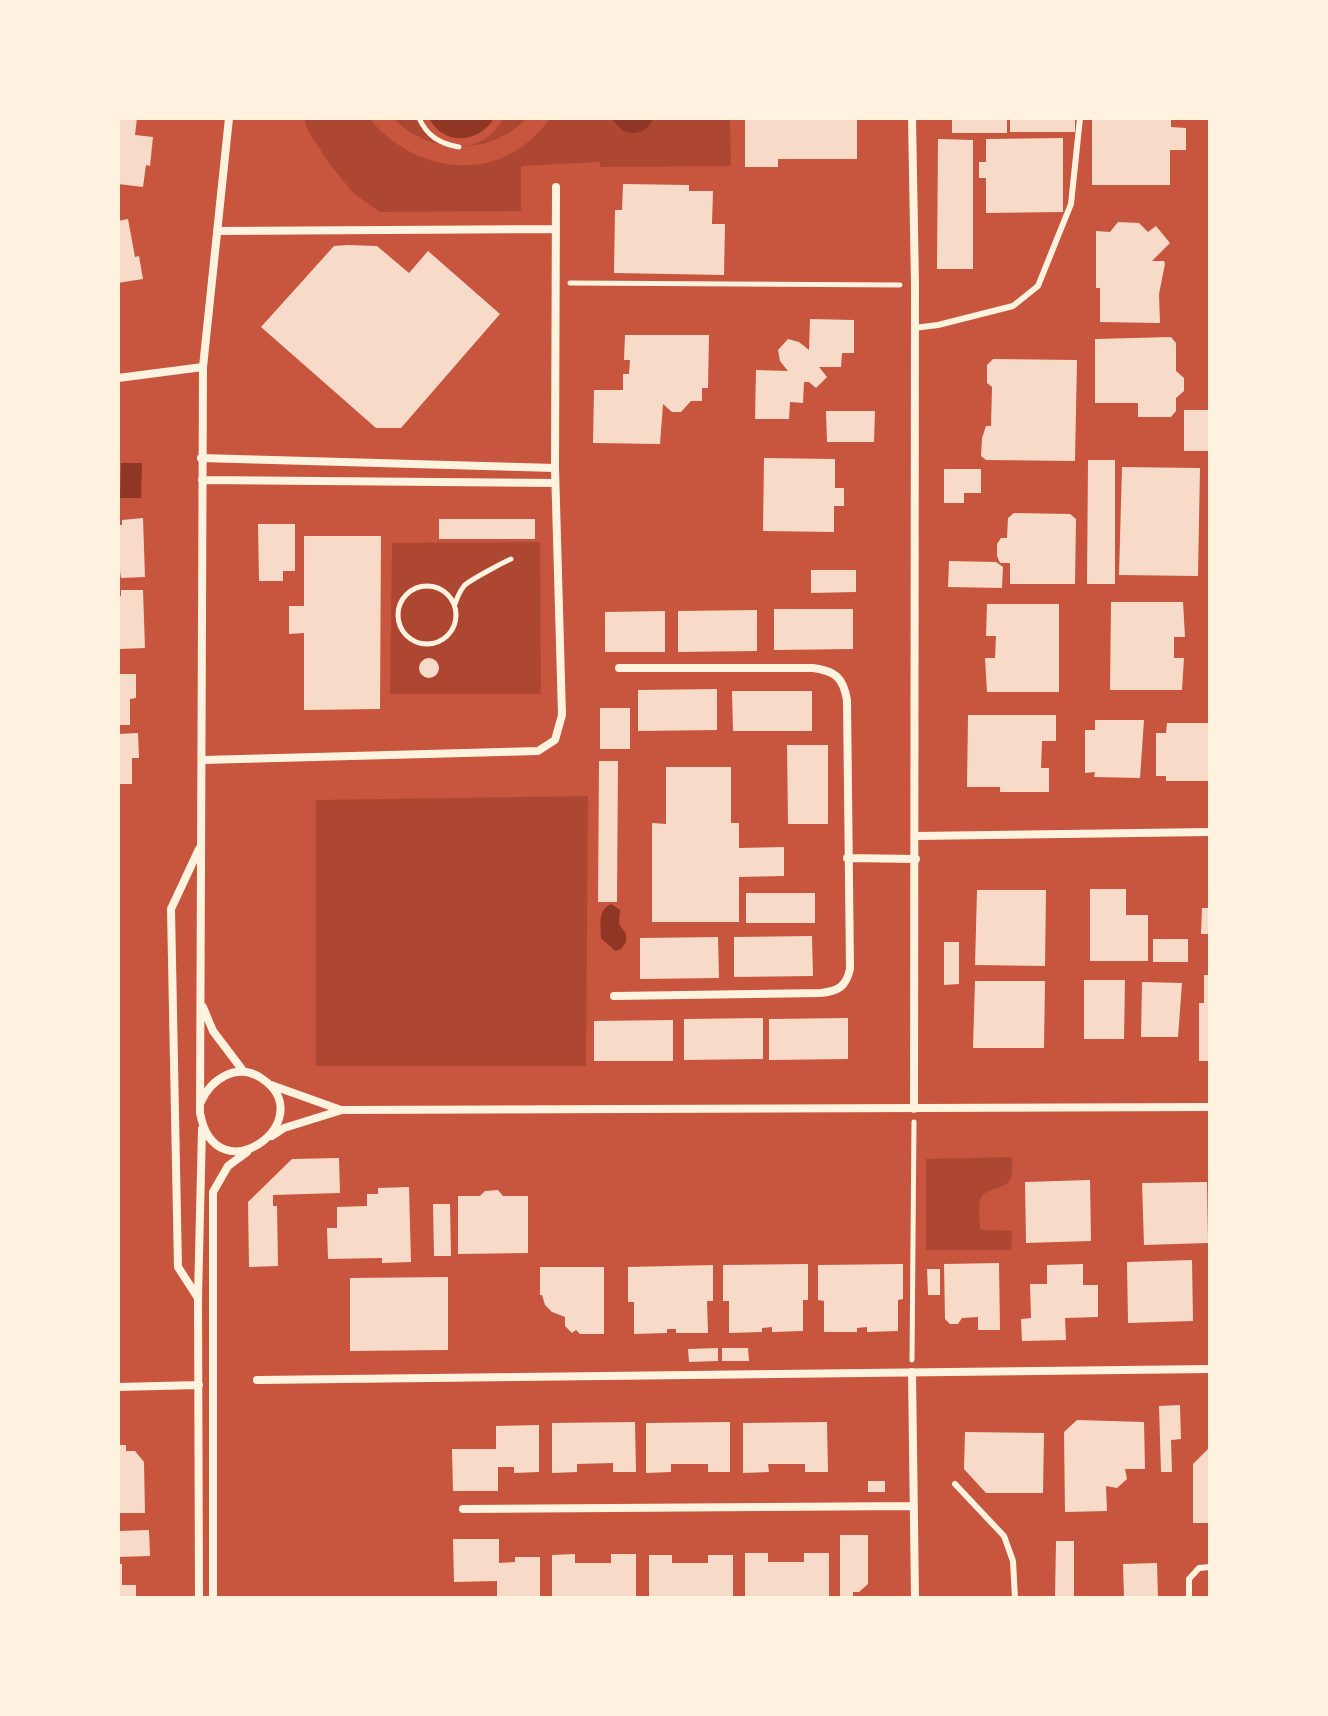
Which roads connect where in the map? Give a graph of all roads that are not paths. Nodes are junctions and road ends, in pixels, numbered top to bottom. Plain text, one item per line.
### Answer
1 (229, 118) edge
2 (912, 118) edge
3 (1080, 118) edge
4 (556, 187) dead end
5 (556, 229) junction
6 (217, 231) junction
7 (914, 328) junction
8 (203, 367) junction
9 (118, 378) edge
10 (201, 458) junction
11 (555, 468) junction
12 (202, 480) junction
13 (555, 483) junction
14 (619, 668) dead end
15 (203, 760) junction
16 (1210, 832) edge
17 (916, 836) junction
18 (201, 844) junction
19 (847, 858) junction
20 (916, 859) junction
21 (614, 996) dead end
22 (201, 1002) junction
23 (244, 1072) junction
24 (269, 1084) junction
25 (201, 1102) junction
26 (1210, 1107) edge
27 (914, 1109) junction
28 (342, 1110) junction
29 (202, 1124) junction
30 (267, 1140) junction
31 (250, 1150) junction
32 (198, 1298) junction
33 (1210, 1369) edge
34 (912, 1372) junction
35 (257, 1380) dead end
36 (199, 1385) junction
37 (118, 1387) edge
38 (955, 1484) dead end
39 (913, 1506) junction
40 (463, 1509) dead end
41 (1210, 1567) edge
42 (199, 1598) edge
43 (213, 1598) edge
44 (915, 1598) edge
45 (1015, 1598) edge
46 (1189, 1598) edge

1 - 6 street
2 - 7 street
3 - 7 lane
4 - 5 street
5 - 6 street
5 - 11 street
6 - 8 street
7 - 17 street
8 - 9 street
8 - 10 street
10 - 11 street
10 - 12 street
11 - 13 street
12 - 13 street
12 - 15 street
13 - 15 street
14 - 19 street
15 - 18 street
16 - 17 street
17 - 20 street
18 - 22 street
18 - 32 street
19 - 20 street
19 - 21 street
20 - 27 street
22 - 23 street
22 - 25 street
23 - 24 street
23 - 25 street
24 - 28 street
24 - 30 street
25 - 29 street
26 - 27 street
27 - 28 street
28 - 30 street
29 - 31 street
29 - 32 street
30 - 31 street
31 - 43 street
32 - 36 street
33 - 34 street
34 - 35 street
34 - 39 street
36 - 37 street
36 - 42 street
38 - 45 lane
39 - 40 street
39 - 44 street
41 - 46 lane

